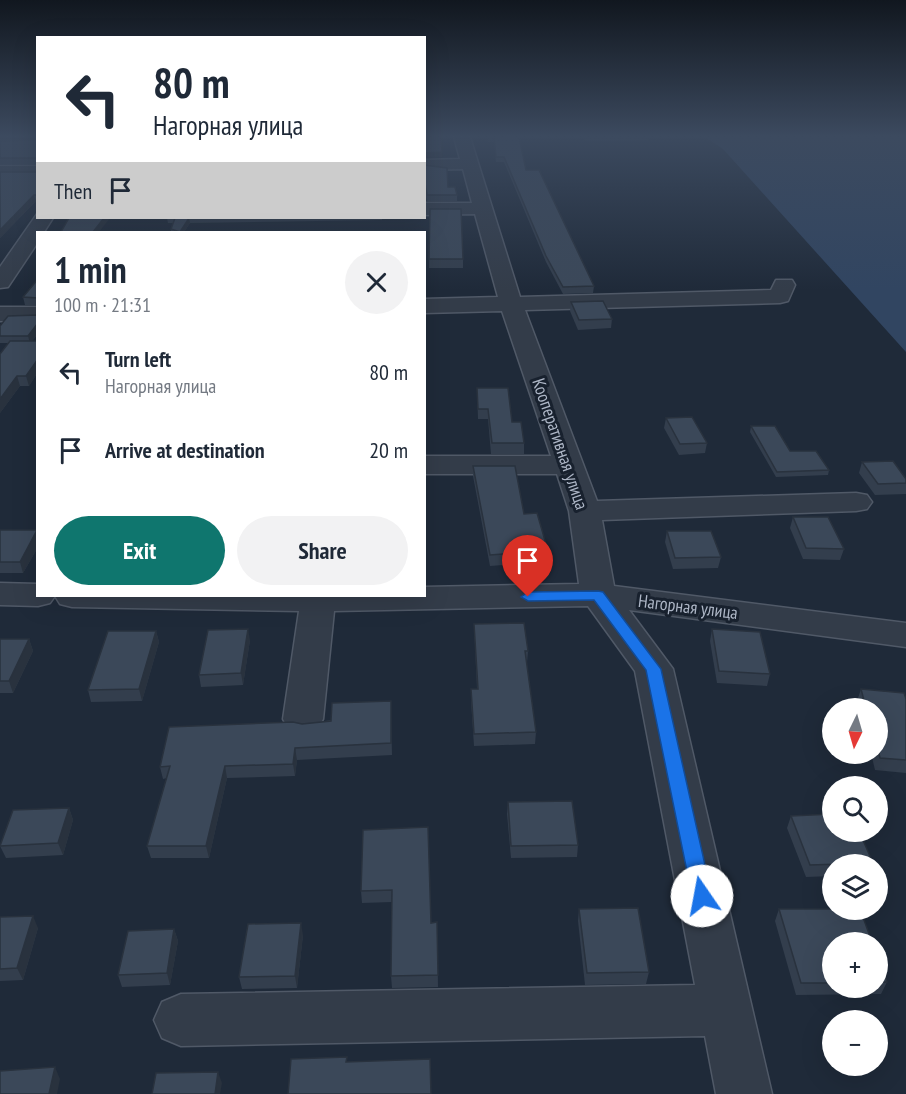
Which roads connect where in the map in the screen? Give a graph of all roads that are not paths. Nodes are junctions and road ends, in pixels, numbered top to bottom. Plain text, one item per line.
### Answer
1 (477, 188) edge
2 (483, 208) junction
3 (426, 209) edge
4 (39, 225) edge
5 (11, 234) dead end
6 (0, 282) edge
7 (784, 285) dead end
8 (510, 304) junction
9 (426, 306) edge
10 (0, 314) edge
11 (36, 314) edge
12 (426, 465) edge
13 (567, 465) junction
14 (856, 502) dead end
15 (585, 511) junction
16 (0, 594) edge
17 (36, 595) edge
18 (598, 595) junction
19 (134, 597) edge
20 (318, 600) junction
21 (906, 635) edge
22 (303, 719) dead end
23 (726, 1010) junction
24 (181, 1020) dead end
25 (744, 1094) edge

1 - 2 street, Кооперативная улица
2 - 3 street
2 - 8 street, Кооперативная улица
4 - 5 street
4 - 6 street
7 - 8 street
8 - 9 street
8 - 13 street, Кооперативная улица
10 - 11 street
12 - 13 street
13 - 15 street, Кооперативная улица
14 - 15 street
15 - 18 street, Кооперативная улица
16 - 17 street
18 - 20 street, Нагорная улица
18 - 21 street, Нагорная улица
18 - 23 street, Кооперативная улица
19 - 20 street, Нагорная улица
20 - 22 street
23 - 24 street
23 - 25 street, Кооперативная улица

